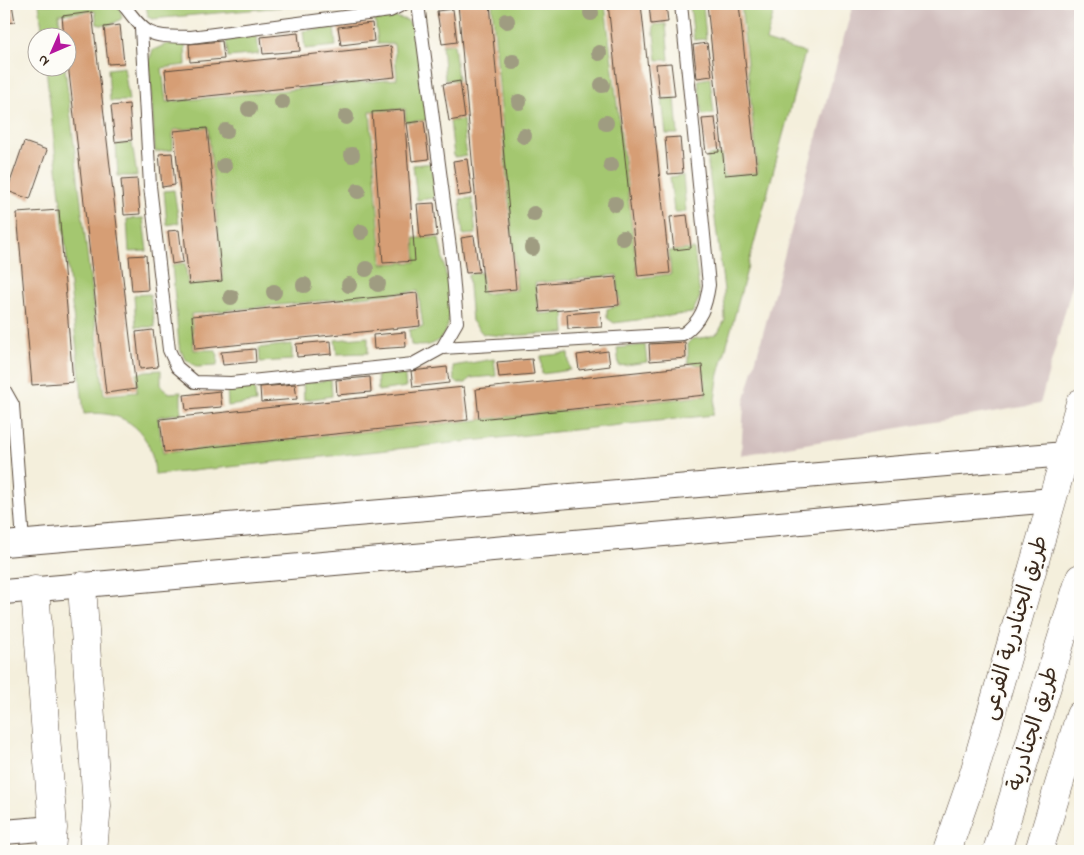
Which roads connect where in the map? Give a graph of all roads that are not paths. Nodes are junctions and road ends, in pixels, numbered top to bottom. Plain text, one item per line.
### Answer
1 (123, 4) edge
2 (404, 4) edge
3 (418, 4) edge
4 (681, 4) edge
5 (141, 28) junction
6 (442, 348) junction
7 (4, 389) edge
8 (1080, 403) edge
9 (1066, 454) junction
10 (1052, 500) junction
11 (13, 543) edge
12 (1080, 578) edge
13 (82, 586) junction
14 (35, 590) junction
15 (4, 592) edge
16 (1080, 716) edge
17 (4, 832) edge
18 (52, 839) edge
19 (93, 851) edge
20 (947, 851) edge
21 (998, 851) edge
22 (1039, 851) edge

1 - 5 lane
2 - 5 lane
3 - 6 lane
4 - 6 lane
5 - 6 lane
7 - 11 lane
8 - 9 main road, طريق الجنادرية الفرعى
9 - 10 main road, طريق الجنادرية الفرعى
9 - 11 street
10 - 13 street
10 - 20 main road, طريق الجنادرية الفرعى
12 - 21 main road, طريق الجنادرية
13 - 14 street
13 - 19 main road
14 - 15 street
14 - 18 main road
16 - 22 main road, طريق الجنادرية
17 - 18 street

